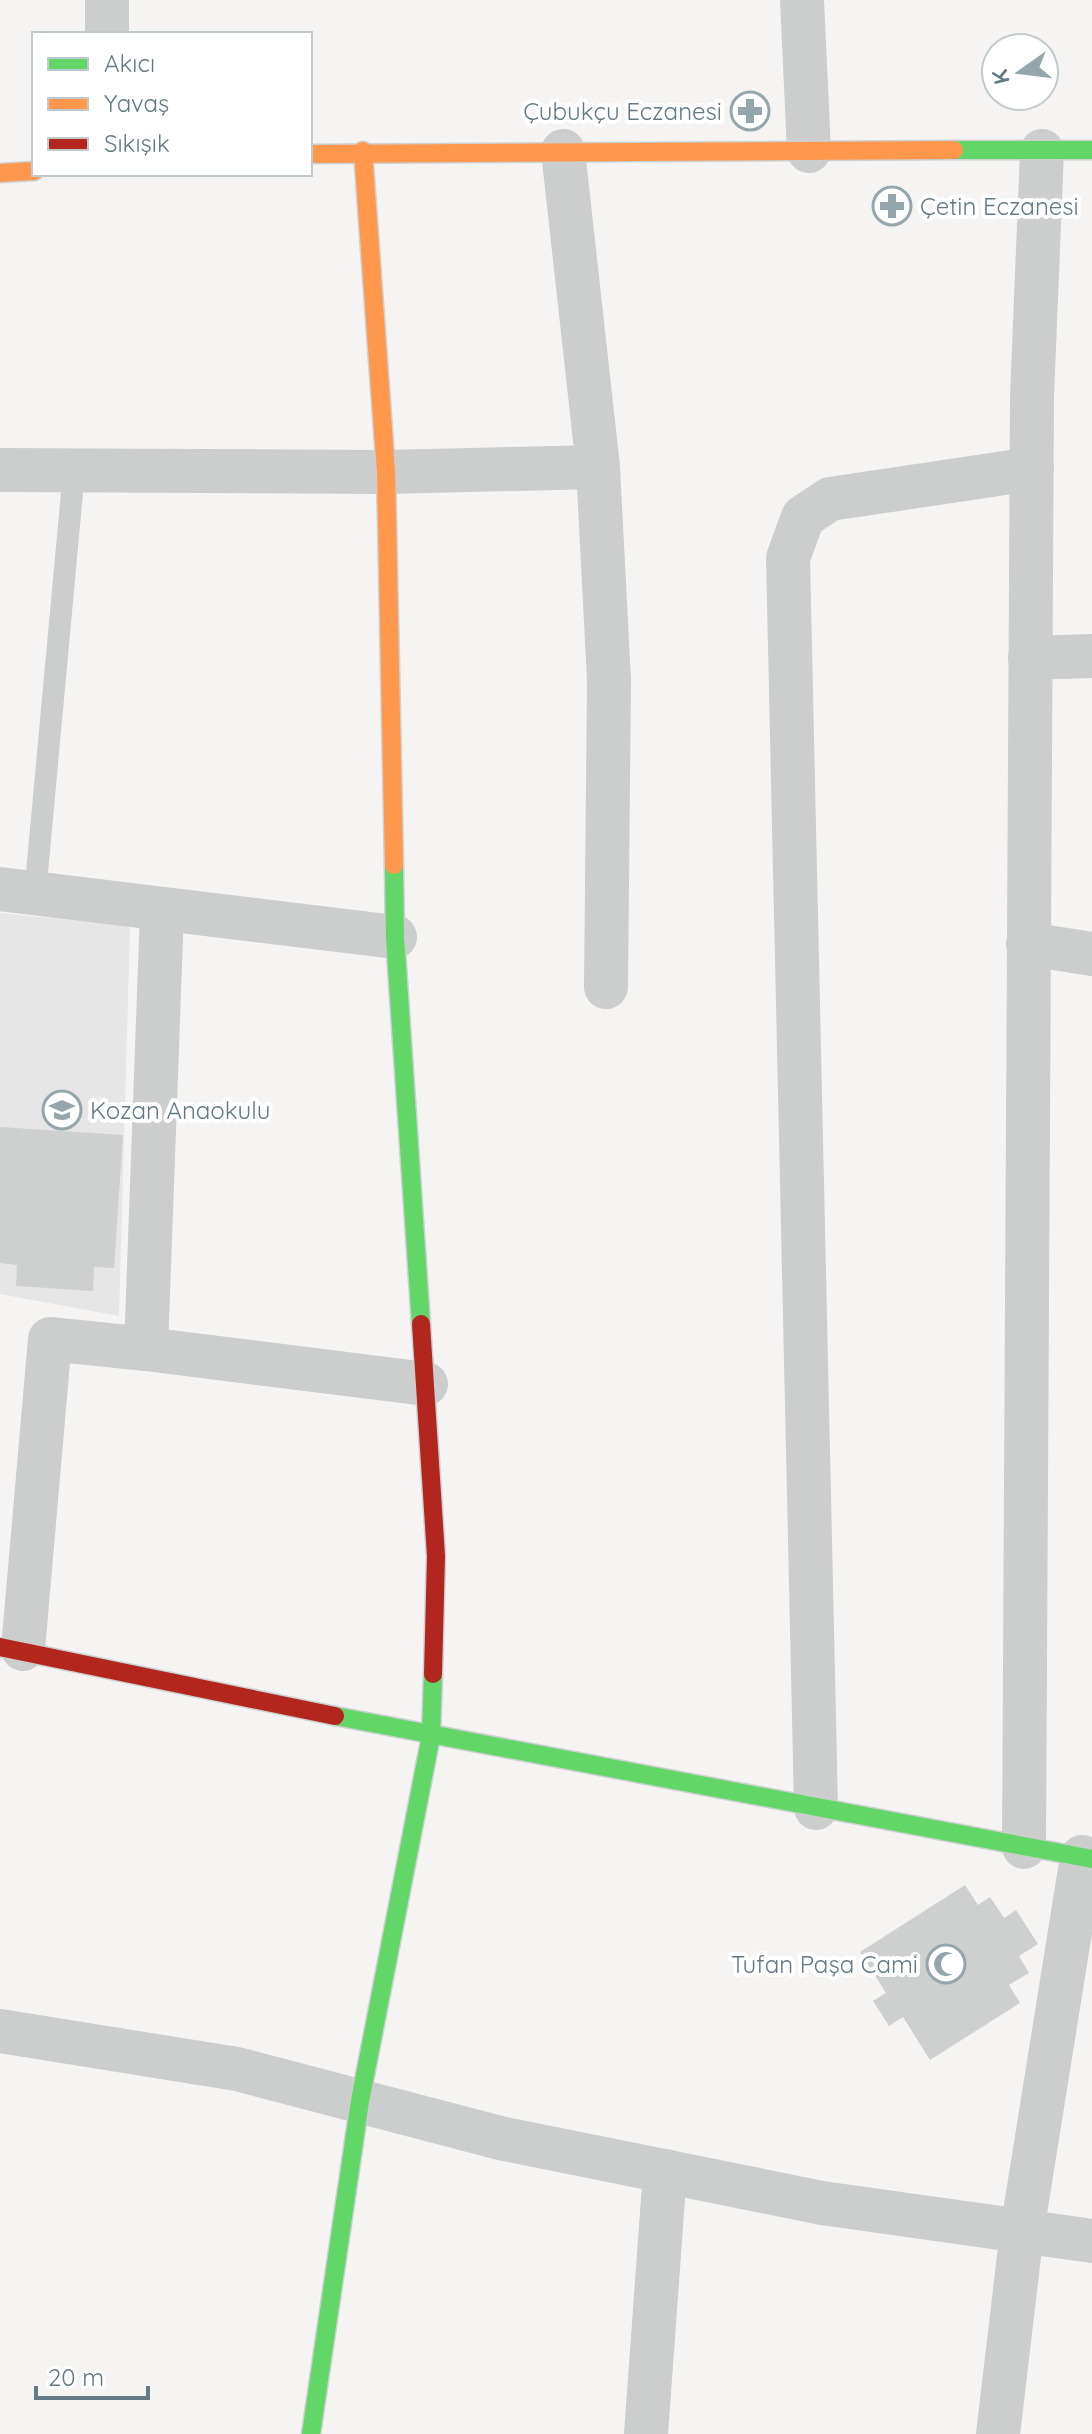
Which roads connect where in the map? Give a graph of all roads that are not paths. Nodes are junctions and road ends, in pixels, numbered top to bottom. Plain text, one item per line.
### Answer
1 (107, 0) edge
2 (802, 0) edge
3 (107, 32) edge
4 (1092, 150) edge
5 (363, 151) junction
6 (563, 151) junction
7 (809, 151) junction
8 (1042, 151) junction
9 (312, 154) edge
10 (32, 171) edge
11 (0, 173) edge
12 (598, 467) junction
13 (1032, 469) junction
14 (0, 470) edge
15 (74, 471) junction
16 (386, 472) junction
17 (1092, 656) edge
18 (1030, 658) junction
19 (18, 891) edge
20 (162, 911) junction
21 (395, 937) junction
22 (1028, 944) junction
23 (1092, 954) edge
24 (606, 987) dead end
25 (146, 1349) junction
26 (426, 1384) junction
27 (12, 1648) edge
28 (431, 1736) junction
29 (816, 1808) junction
30 (1024, 1847) junction
31 (1087, 1858) edge
32 (0, 2031) edge
33 (360, 2101) junction
34 (665, 2171) junction
35 (1022, 2231) junction
36 (1092, 2241) edge
37 (311, 2434) edge
38 (646, 2434) edge
39 (998, 2434) edge

1 - 3 street
2 - 7 street
4 - 8 street
5 - 6 street
5 - 9 street
5 - 16 street
6 - 7 street
6 - 12 street
7 - 8 street
8 - 13 street
10 - 11 street
12 - 16 street
12 - 24 street
13 - 18 street
13 - 29 street
14 - 15 street
15 - 16 street
15 - 19 lane
16 - 21 street
17 - 18 street
18 - 22 street
19 - 20 street
20 - 21 street
20 - 25 street
21 - 26 street
22 - 23 street
22 - 30 street
25 - 26 street
25 - 27 street
26 - 28 street
27 - 28 street
28 - 29 street
28 - 33 street
29 - 30 street
30 - 31 street
31 - 35 street
32 - 33 street
33 - 34 street
33 - 37 street
34 - 35 street
34 - 38 street
35 - 36 street
35 - 39 street

